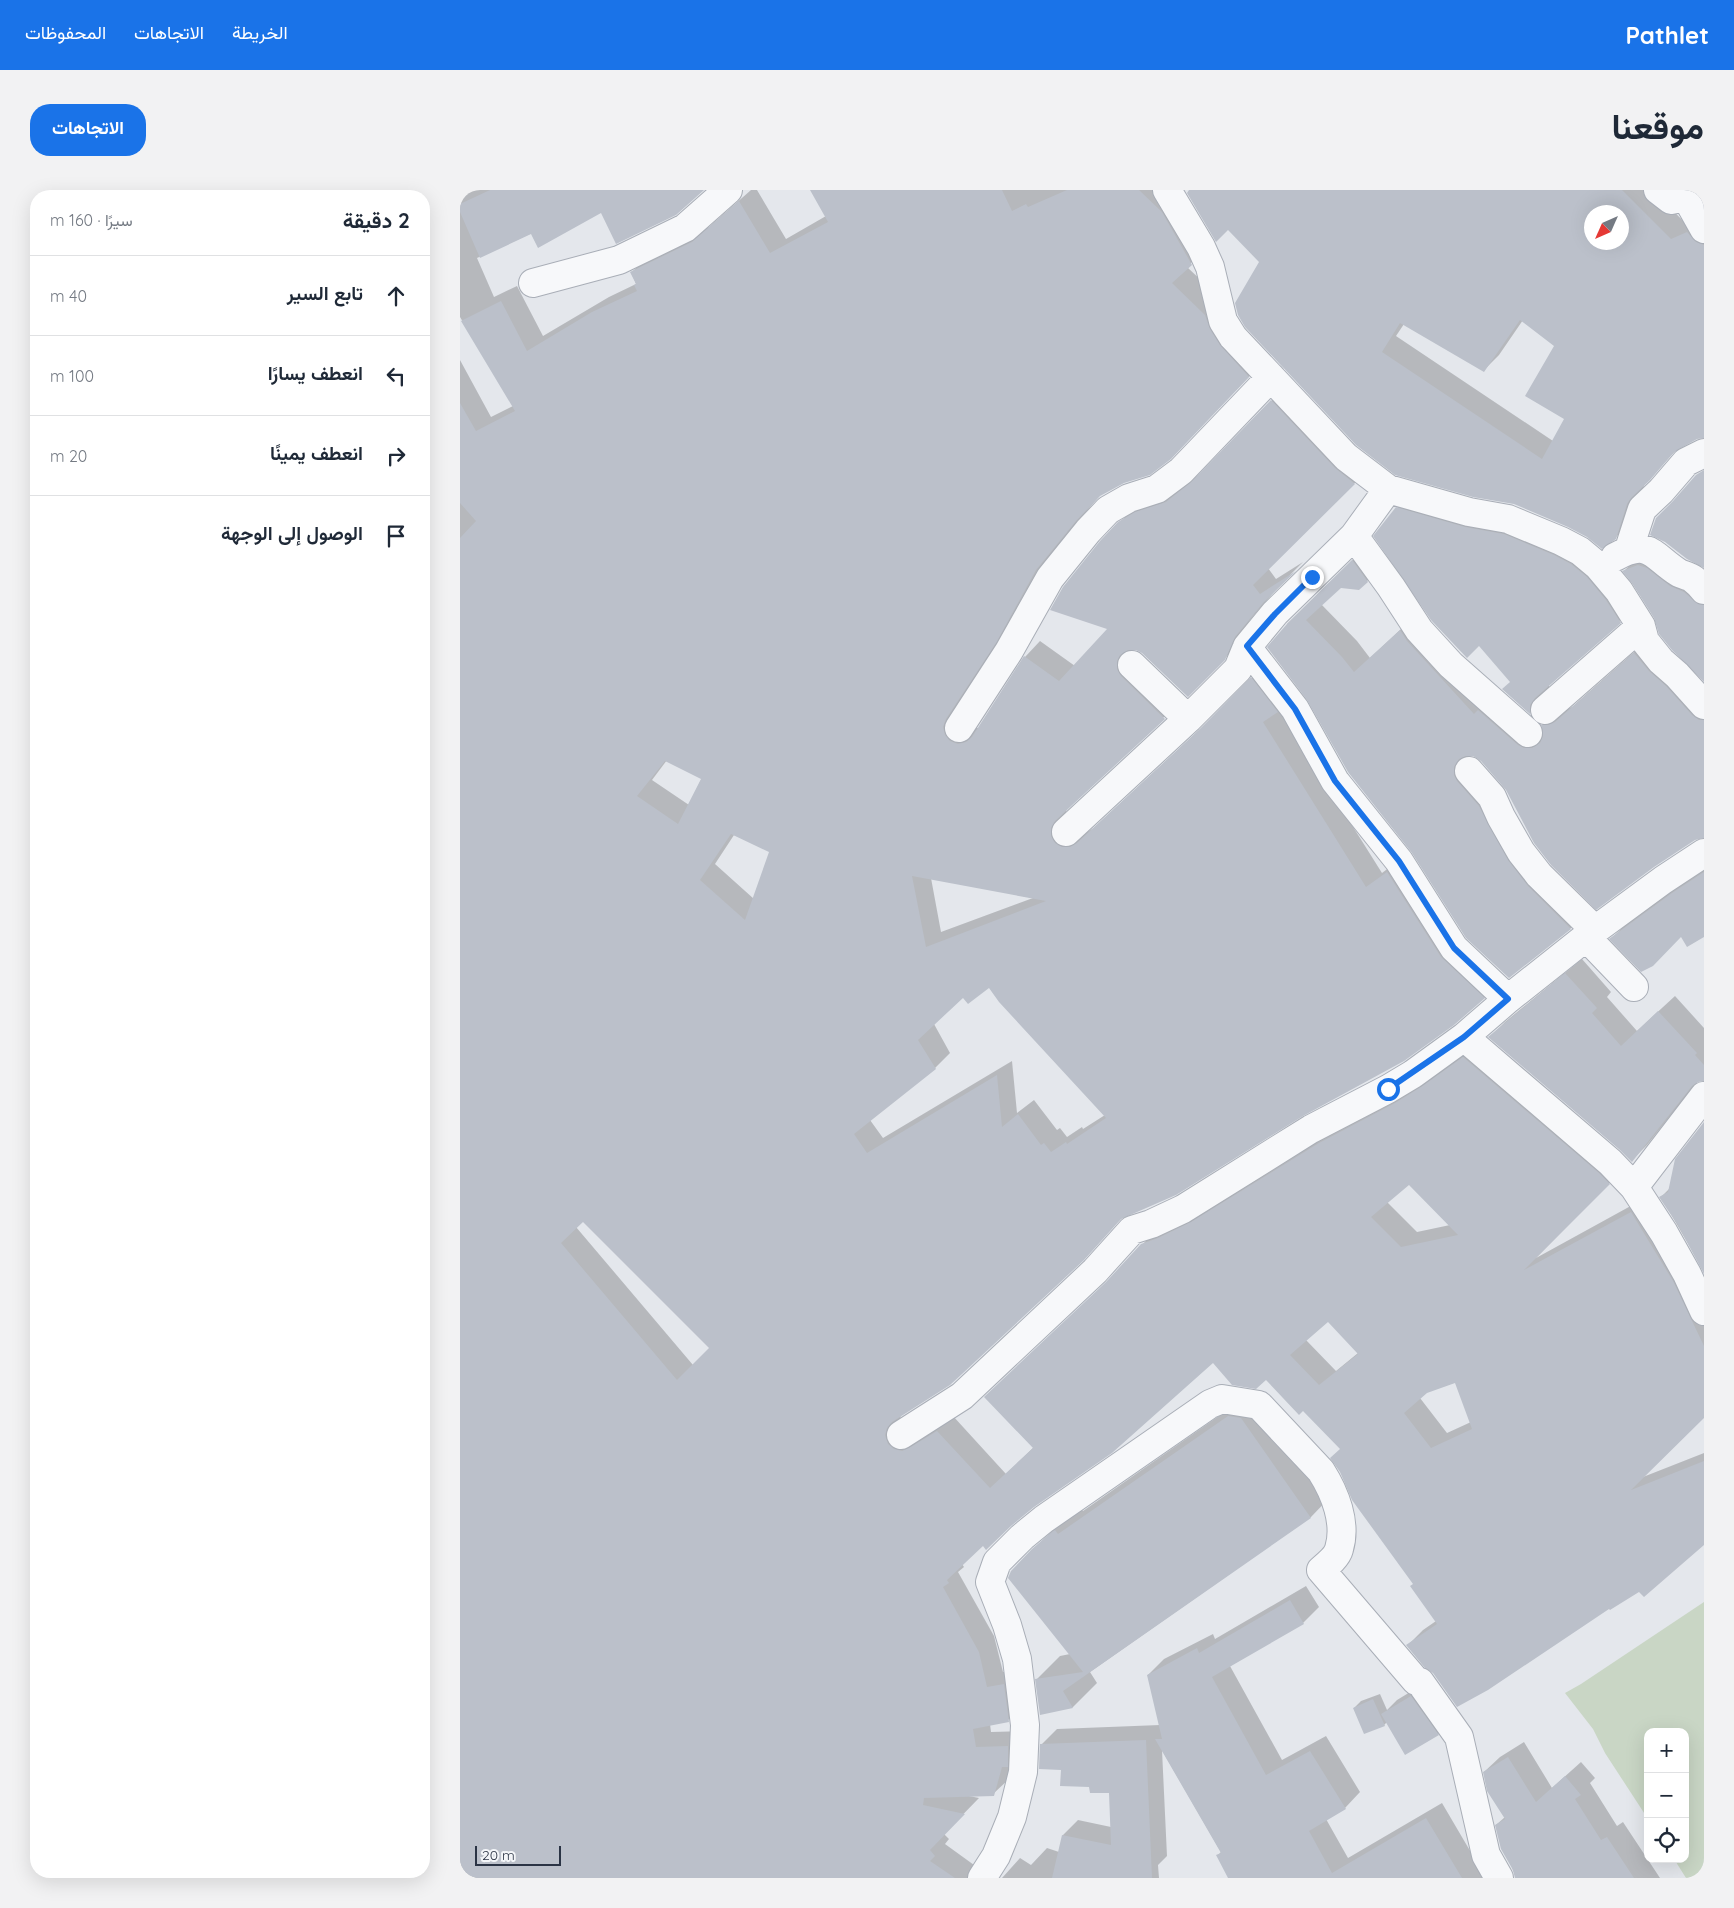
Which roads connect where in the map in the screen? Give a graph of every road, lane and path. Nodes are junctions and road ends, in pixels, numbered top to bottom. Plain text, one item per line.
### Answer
1 (728, 190) edge
2 (1658, 190) edge
3 (1171, 192) edge
4 (1694, 194) edge
5 (1704, 229) edge
6 (533, 283) dead end
7 (1271, 377) junction
8 (1704, 453) edge
9 (1388, 489) junction
10 (1354, 536) junction
11 (1629, 549) junction
12 (1598, 566) junction
13 (1704, 590) edge
14 (1641, 626) junction
15 (1247, 646) junction
16 (1132, 665) dead end
17 (1704, 705) edge
18 (1545, 710) dead end
19 (1188, 718) junction
20 (959, 728) dead end
21 (1528, 733) dead end
22 (1469, 771) dead end
23 (1066, 832) dead end
24 (1704, 853) edge
25 (1590, 934) junction
26 (1634, 987) dead end
27 (1508, 999) junction
28 (1464, 1037) junction
29 (1704, 1096) edge
30 (1634, 1187) junction
31 (1704, 1311) edge
32 (901, 1435) dead end
33 (982, 1878) edge
34 (1499, 1878) edge

1 - 6 street
2 - 4 street
3 - 7 street
4 - 5 street
7 - 9 street
7 - 20 street
8 - 11 street
9 - 10 street
9 - 12 street
10 - 15 street
10 - 21 street
11 - 12 street
11 - 13 street
12 - 14 street
14 - 17 street
14 - 18 street
15 - 19 street
15 - 27 street
16 - 19 street
19 - 23 street
22 - 25 street
24 - 25 street
25 - 26 street
25 - 27 street
27 - 28 street
28 - 30 street
28 - 32 street
29 - 30 street
30 - 31 street
33 - 34 street

